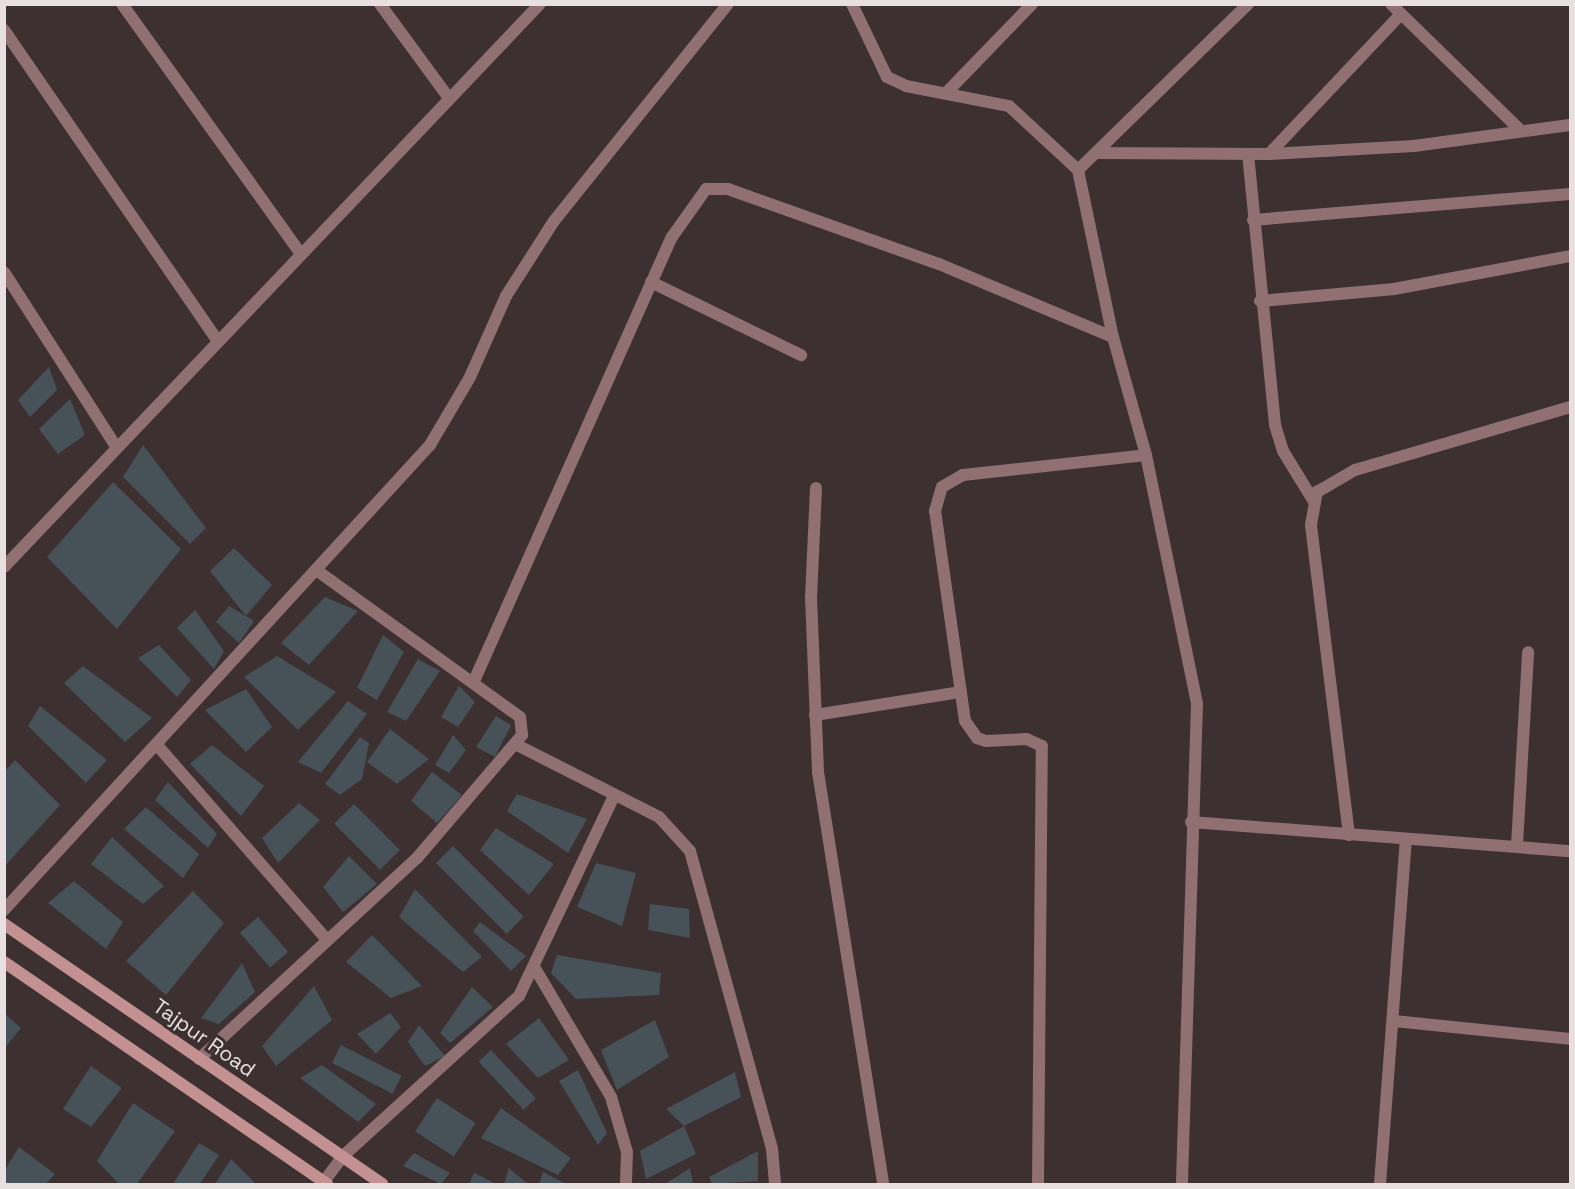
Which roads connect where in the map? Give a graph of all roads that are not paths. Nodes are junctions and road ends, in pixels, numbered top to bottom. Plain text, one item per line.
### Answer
1 (122, 4) edge
2 (380, 4) edge
3 (540, 4) edge
4 (728, 4) edge
5 (852, 4) edge
6 (1032, 4) edge
7 (1248, 4) edge
8 (1391, 4) edge
9 (1401, 14) junction
10 (4, 30) edge
11 (948, 91) junction
12 (448, 97) junction
13 (1570, 125) edge
14 (1521, 131) junction
15 (1096, 153) junction
16 (1248, 154) junction
17 (1269, 154) junction
18 (1078, 170) junction
19 (1570, 194) edge
20 (1253, 220) junction
21 (301, 254) junction
22 (1570, 256) edge
23 (4, 272) edge
24 (651, 282) junction
25 (1260, 301) junction
26 (1113, 337) junction
27 (218, 341) junction
28 (801, 355) dead end
29 (1570, 407) edge
30 (117, 448) junction
31 (1146, 455) junction
32 (816, 488) dead end
33 (1313, 500) junction
34 (4, 567) edge
35 (319, 572) junction
36 (1528, 652) dead end
37 (474, 681) junction
38 (962, 692) junction
39 (815, 715) junction
40 (157, 745) junction
41 (518, 745) junction
42 (614, 796) junction
43 (1191, 822) junction
44 (1349, 835) junction
45 (1406, 840) junction
46 (1517, 845) junction
47 (1570, 851) edge
48 (4, 910) edge
49 (4, 924) edge
50 (327, 940) junction
51 (4, 962) edge
52 (536, 970) junction
53 (1394, 1021) junction
54 (1570, 1040) edge
55 (200, 1059) junction
56 (342, 1157) junction
57 (324, 1184) edge
58 (382, 1185) edge
59 (626, 1185) edge
60 (775, 1185) edge
61 (883, 1185) edge
62 (1038, 1185) edge
63 (1182, 1185) edge
64 (1380, 1185) edge

1 - 21 street
2 - 12 street
3 - 12 street
4 - 35 street
5 - 11 street
6 - 11 street
7 - 15 street
8 - 9 street
9 - 14 street
9 - 17 street
10 - 27 street
11 - 18 street
12 - 21 street
13 - 14 street
14 - 17 street
15 - 16 street
15 - 18 street
16 - 17 street
16 - 20 street
18 - 26 street
19 - 20 street
20 - 25 street
21 - 27 street
22 - 25 street
23 - 30 street
24 - 26 street
24 - 28 street
24 - 37 street
25 - 33 street
26 - 31 street
27 - 30 street
29 - 33 street
30 - 34 street
31 - 38 street
31 - 43 street
32 - 39 street
33 - 44 street
35 - 37 street
35 - 40 street
36 - 46 street
37 - 41 street
38 - 39 street
38 - 62 street
39 - 61 street
40 - 48 street
40 - 50 street
41 - 42 street
41 - 50 street
42 - 52 street
42 - 60 street
43 - 44 street
43 - 63 street
44 - 45 street
45 - 46 street
45 - 53 street
46 - 47 street
49 - 55 main road, Tajpur Road
50 - 55 street
51 - 57 main road
52 - 56 street
52 - 59 street
53 - 54 street
53 - 64 street
55 - 56 main road, Tajpur Road
56 - 57 street
56 - 58 main road, Tajpur Road

